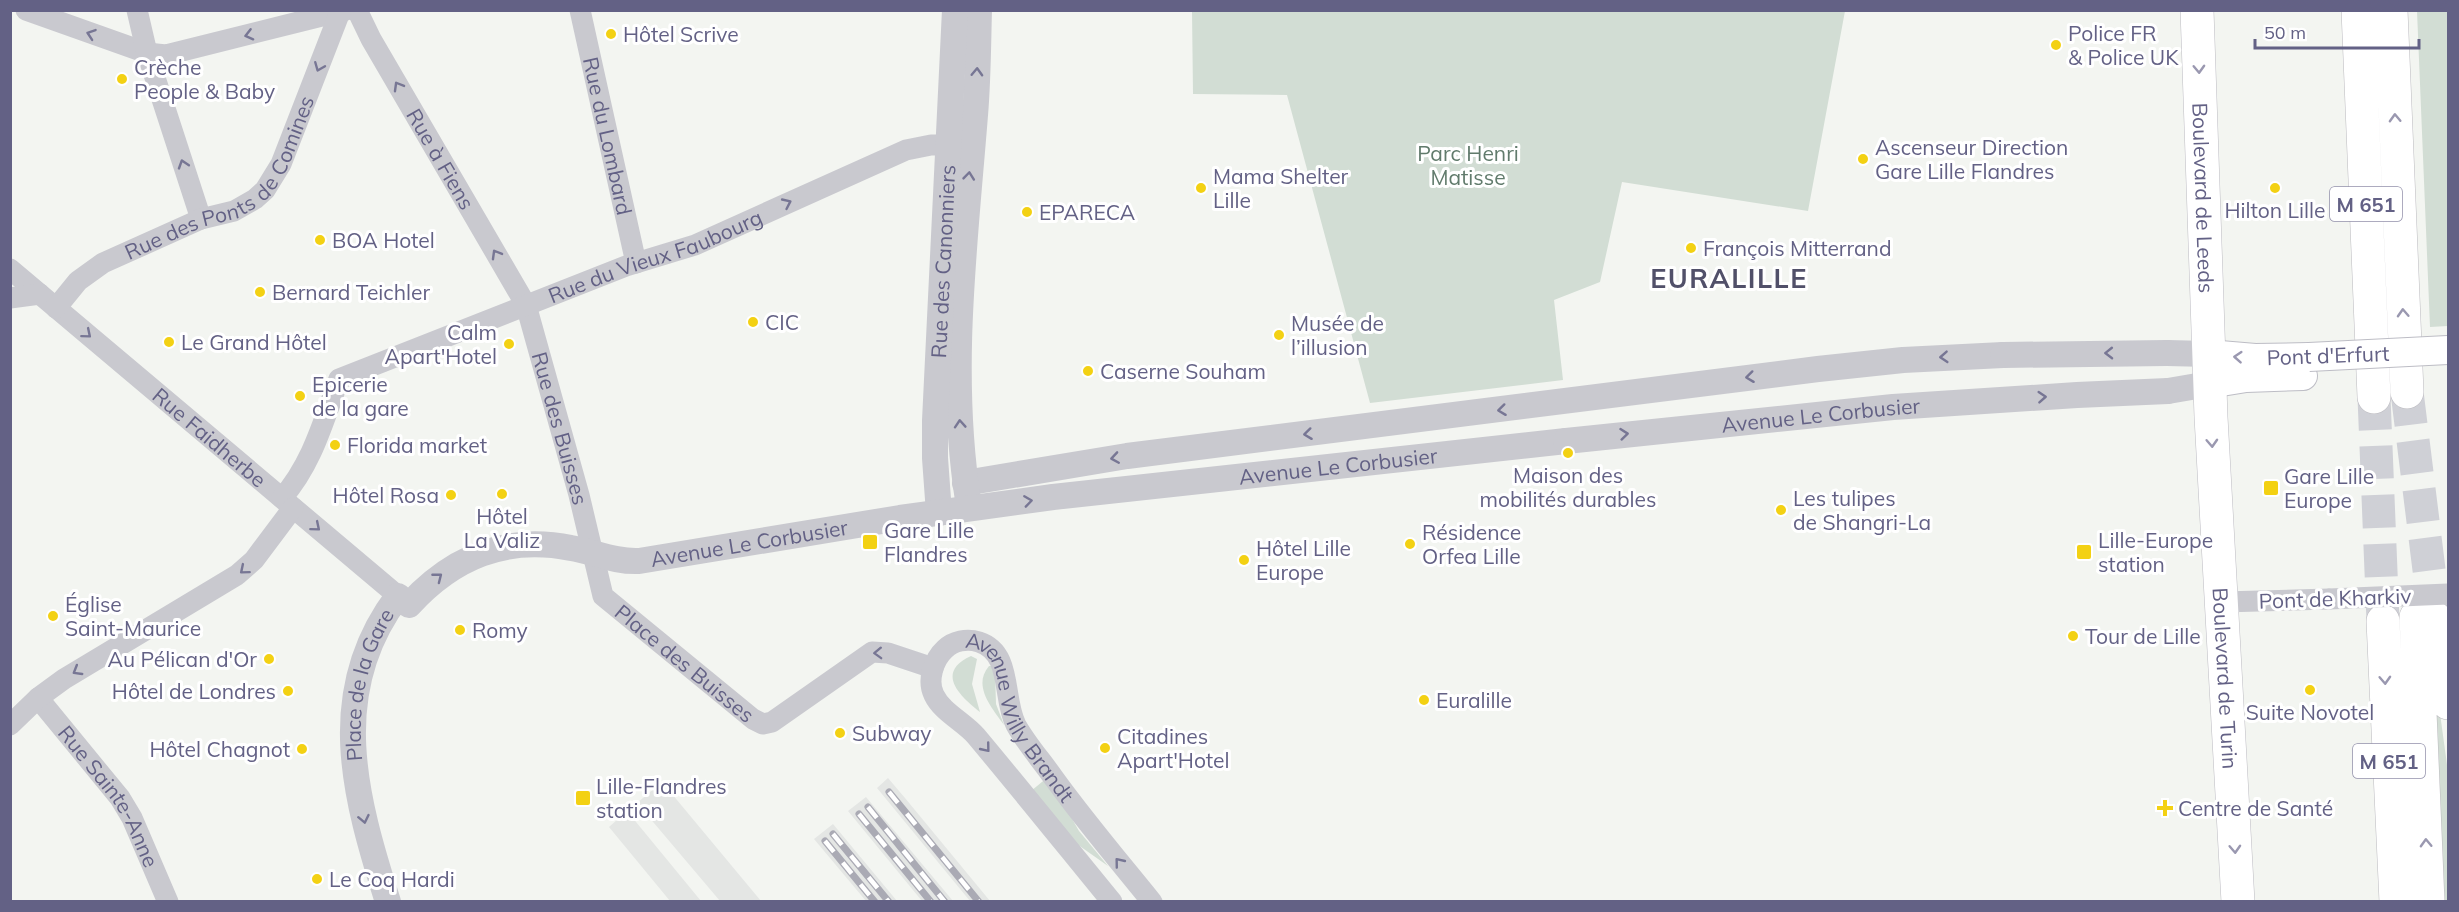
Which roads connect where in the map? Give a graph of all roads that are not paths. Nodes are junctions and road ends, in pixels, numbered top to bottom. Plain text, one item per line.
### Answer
1 (26, 10) edge
2 (137, 10) edge
3 (580, 10) edge
4 (955, 10) edge
5 (979, 10) edge
6 (2197, 10) edge
7 (2336, 10) edge
8 (2358, 10) edge
9 (348, 11) edge
10 (2391, 11) edge
11 (147, 53) junction
12 (961, 145) junction
13 (201, 219) junction
14 (636, 263) junction
15 (10, 269) edge
16 (40, 294) junction
17 (10, 298) edge
18 (526, 305) junction
19 (56, 308) junction
20 (2370, 312) junction
21 (2448, 350) edge
22 (2310, 367) junction
23 (2209, 369) junction
24 (2448, 370) edge
25 (2407, 393) tunnel mouth
26 (2374, 397) tunnel mouth
27 (966, 483) junction
28 (287, 503) junction
29 (970, 509) junction
30 (939, 513) junction
31 (592, 552) junction
32 (472, 557) joint
33 (404, 601) junction
34 (2222, 602) junction
35 (2433, 610) edge
36 (2383, 621) tunnel mouth
37 (933, 668) junction
38 (38, 698) junction
39 (2448, 703) edge
40 (13, 720) edge
41 (168, 902) edge
42 (388, 902) edge
43 (1112, 902) edge
44 (1152, 902) edge
45 (2238, 902) edge
46 (2396, 902) edge
47 (2428, 902) edge

11 -> 1 street
2 - 11 street
3 - 14 street, Rue du Lombard
4 - 12 street, Rue des Canonniers
12 -> 5 street, Rue des Canonniers
6 -> 23 main road, Boulevard de Leeds
7 - 20 main road
8 - 20 main road, M 651
9 -> 11 street
9 -> 13 street, Rue des Ponts de Comines
18 -> 9 street, Rue à Fiens
25 -> 10 main road, M 651
13 -> 11 street
14 -> 12 street, Rue du Vieux Faubourg
27 -> 12 street, Rue des Canonniers
12 - 30 street, Rue des Canonniers
13 - 19 street, Rue des Ponts de Comines
14 - 18 street, Rue du Vieux Faubourg
15 - 16 street, Rue Faidherbe
16 - 17 street
16 - 19 street, Rue Faidherbe
18 - 28 street, Rue du Vieux Faubourg
18 - 31 street, Rue des Buisses
19 -> 28 street, Rue Faidherbe
20 - 26 main road, M 651
21 - 22 main road, Pont d'Erfurt, bridge
22 - 23 main road, Pont d'Erfurt
22 - 24 main road, Pont d'Erfurt
23 -> 27 street, Avenue Le Corbusier, bridge
29 -> 23 street, Avenue Le Corbusier, bridge
23 -> 34 main road, Boulevard de Turin
27 - 29 street, Rue des Canonniers
28 -> 33 street, Rue Faidherbe
28 -> 38 street
29 - 30 street, Avenue Le Corbusier
30 - 31 street, Avenue Le Corbusier
31 - 32 street, Avenue Le Corbusier
37 -> 31 street, Place des Buisses
33 -> 32 street, Place de la Gare
33 -> 42 street, Place de la Gare
34 - 35 street, Pont de Kharkiv, bridge
34 -> 45 main road, Boulevard de Turin
35 - 39 main road
47 -> 35 main road, M 651
36 -> 46 main road, M 651
37 -> 43 street, Avenue Willy Brandt
44 -> 37 street, Avenue Willy Brandt
38 - 40 street
38 - 41 street, Rue Sainte-Anne

